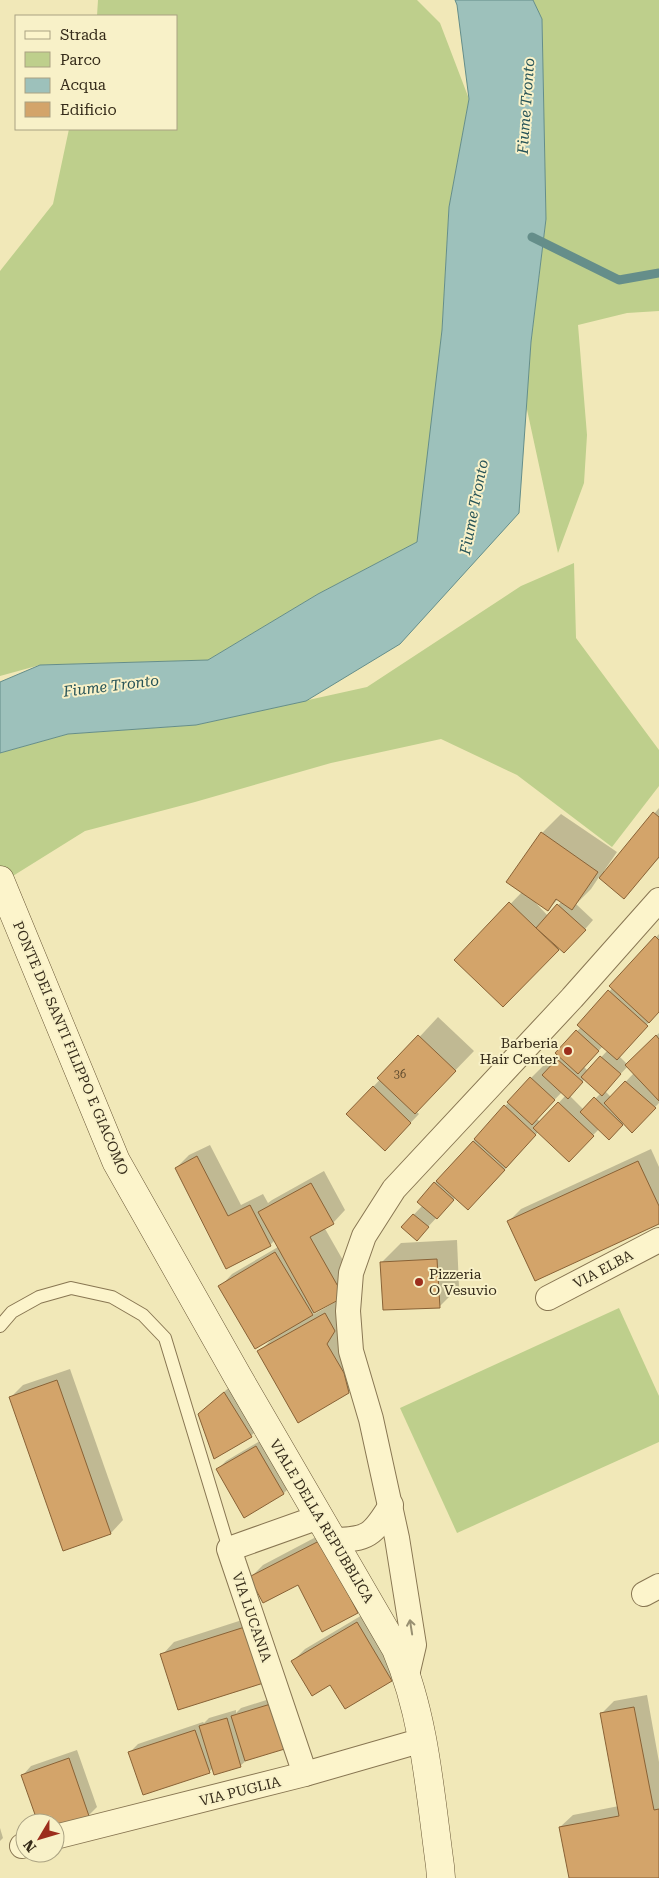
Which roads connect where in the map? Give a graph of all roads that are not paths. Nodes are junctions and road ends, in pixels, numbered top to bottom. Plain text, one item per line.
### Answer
1 (0, 880) edge
2 (659, 900) edge
3 (131, 1188) joint
4 (659, 1240) edge
5 (548, 1298) dead end
6 (0, 1326) edge
7 (391, 1505) junction
8 (326, 1529) junction
9 (229, 1550) junction
10 (408, 1675) junction
11 (423, 1740) junction
12 (305, 1774) junction
13 (65, 1834) edge
14 (440, 1878) edge

1 - 3 street, PONTE DEI SANTI FILIPPO E GIACOMO
2 - 7 street
3 - 8 street, VIALE DELLA REPUBBLICA
4 - 5 street, VIA ELBA
6 - 9 lane
7 - 8 street
10 -> 7 street
8 - 9 street
8 - 10 street, VIALE DELLA REPUBBLICA
9 - 12 street, VIA LUCANIA
10 - 11 street, VIALE DELLA REPUBBLICA
11 - 12 street, VIA PUGLIA
11 - 14 street, VIALE DELLA REPUBBLICA
12 - 13 street, VIA PUGLIA

